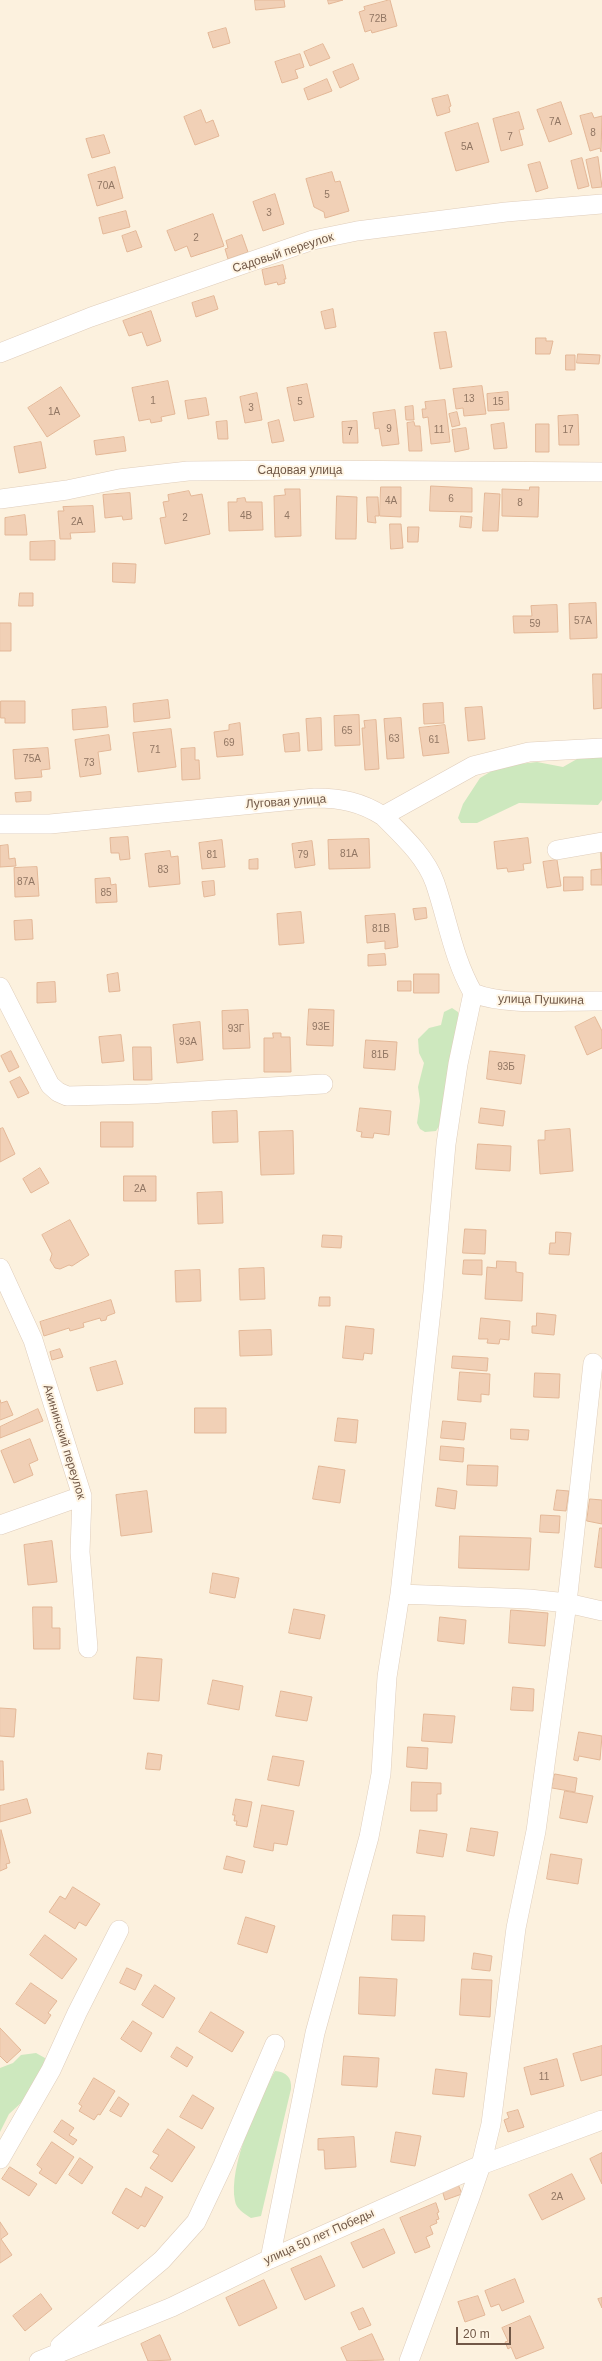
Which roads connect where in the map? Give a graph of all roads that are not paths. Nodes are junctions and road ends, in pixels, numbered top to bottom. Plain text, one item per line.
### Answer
1 (602, 204) edge
2 (0, 353) edge
3 (602, 472) edge
4 (0, 499) edge
5 (602, 748) edge
6 (383, 816) junction
7 (0, 824) edge
8 (602, 842) edge
9 (557, 850) dead end
10 (0, 987) edge
11 (473, 993) junction
12 (602, 1001) edge
13 (323, 1084) dead end
14 (0, 1268) edge
15 (593, 1362) dead end
16 (82, 1496) junction
17 (0, 1525) edge
18 (400, 1594) junction
19 (567, 1603) junction
20 (602, 1611) edge
21 (88, 1648) dead end
22 (119, 1930) dead end
23 (275, 2044) dead end
24 (602, 2120) edge
25 (0, 2159) edge
26 (481, 2165) junction
27 (270, 2259) junction
28 (44, 2359) edge
29 (409, 2361) edge

1 - 2 street, Садовый переулок
3 - 4 street, Садовая улица
5 - 6 street
6 - 7 street, Луговая улица
6 - 11 street, Луговая улица
8 - 9 street
10 - 13 street
11 - 12 street, улица Пушкина
11 - 18 street
14 - 16 street, Акининский переулок
15 - 19 street
16 - 17 street
16 - 21 street, Акининский переулок
18 - 19 street
18 - 27 street
19 - 20 street
19 - 26 street
22 - 25 street
23 - 28 street
24 - 26 street, улица 50 лет Победы
26 - 27 street, улица 50 лет Победы
26 - 29 street
27 - 28 street, улица 50 лет Победы

